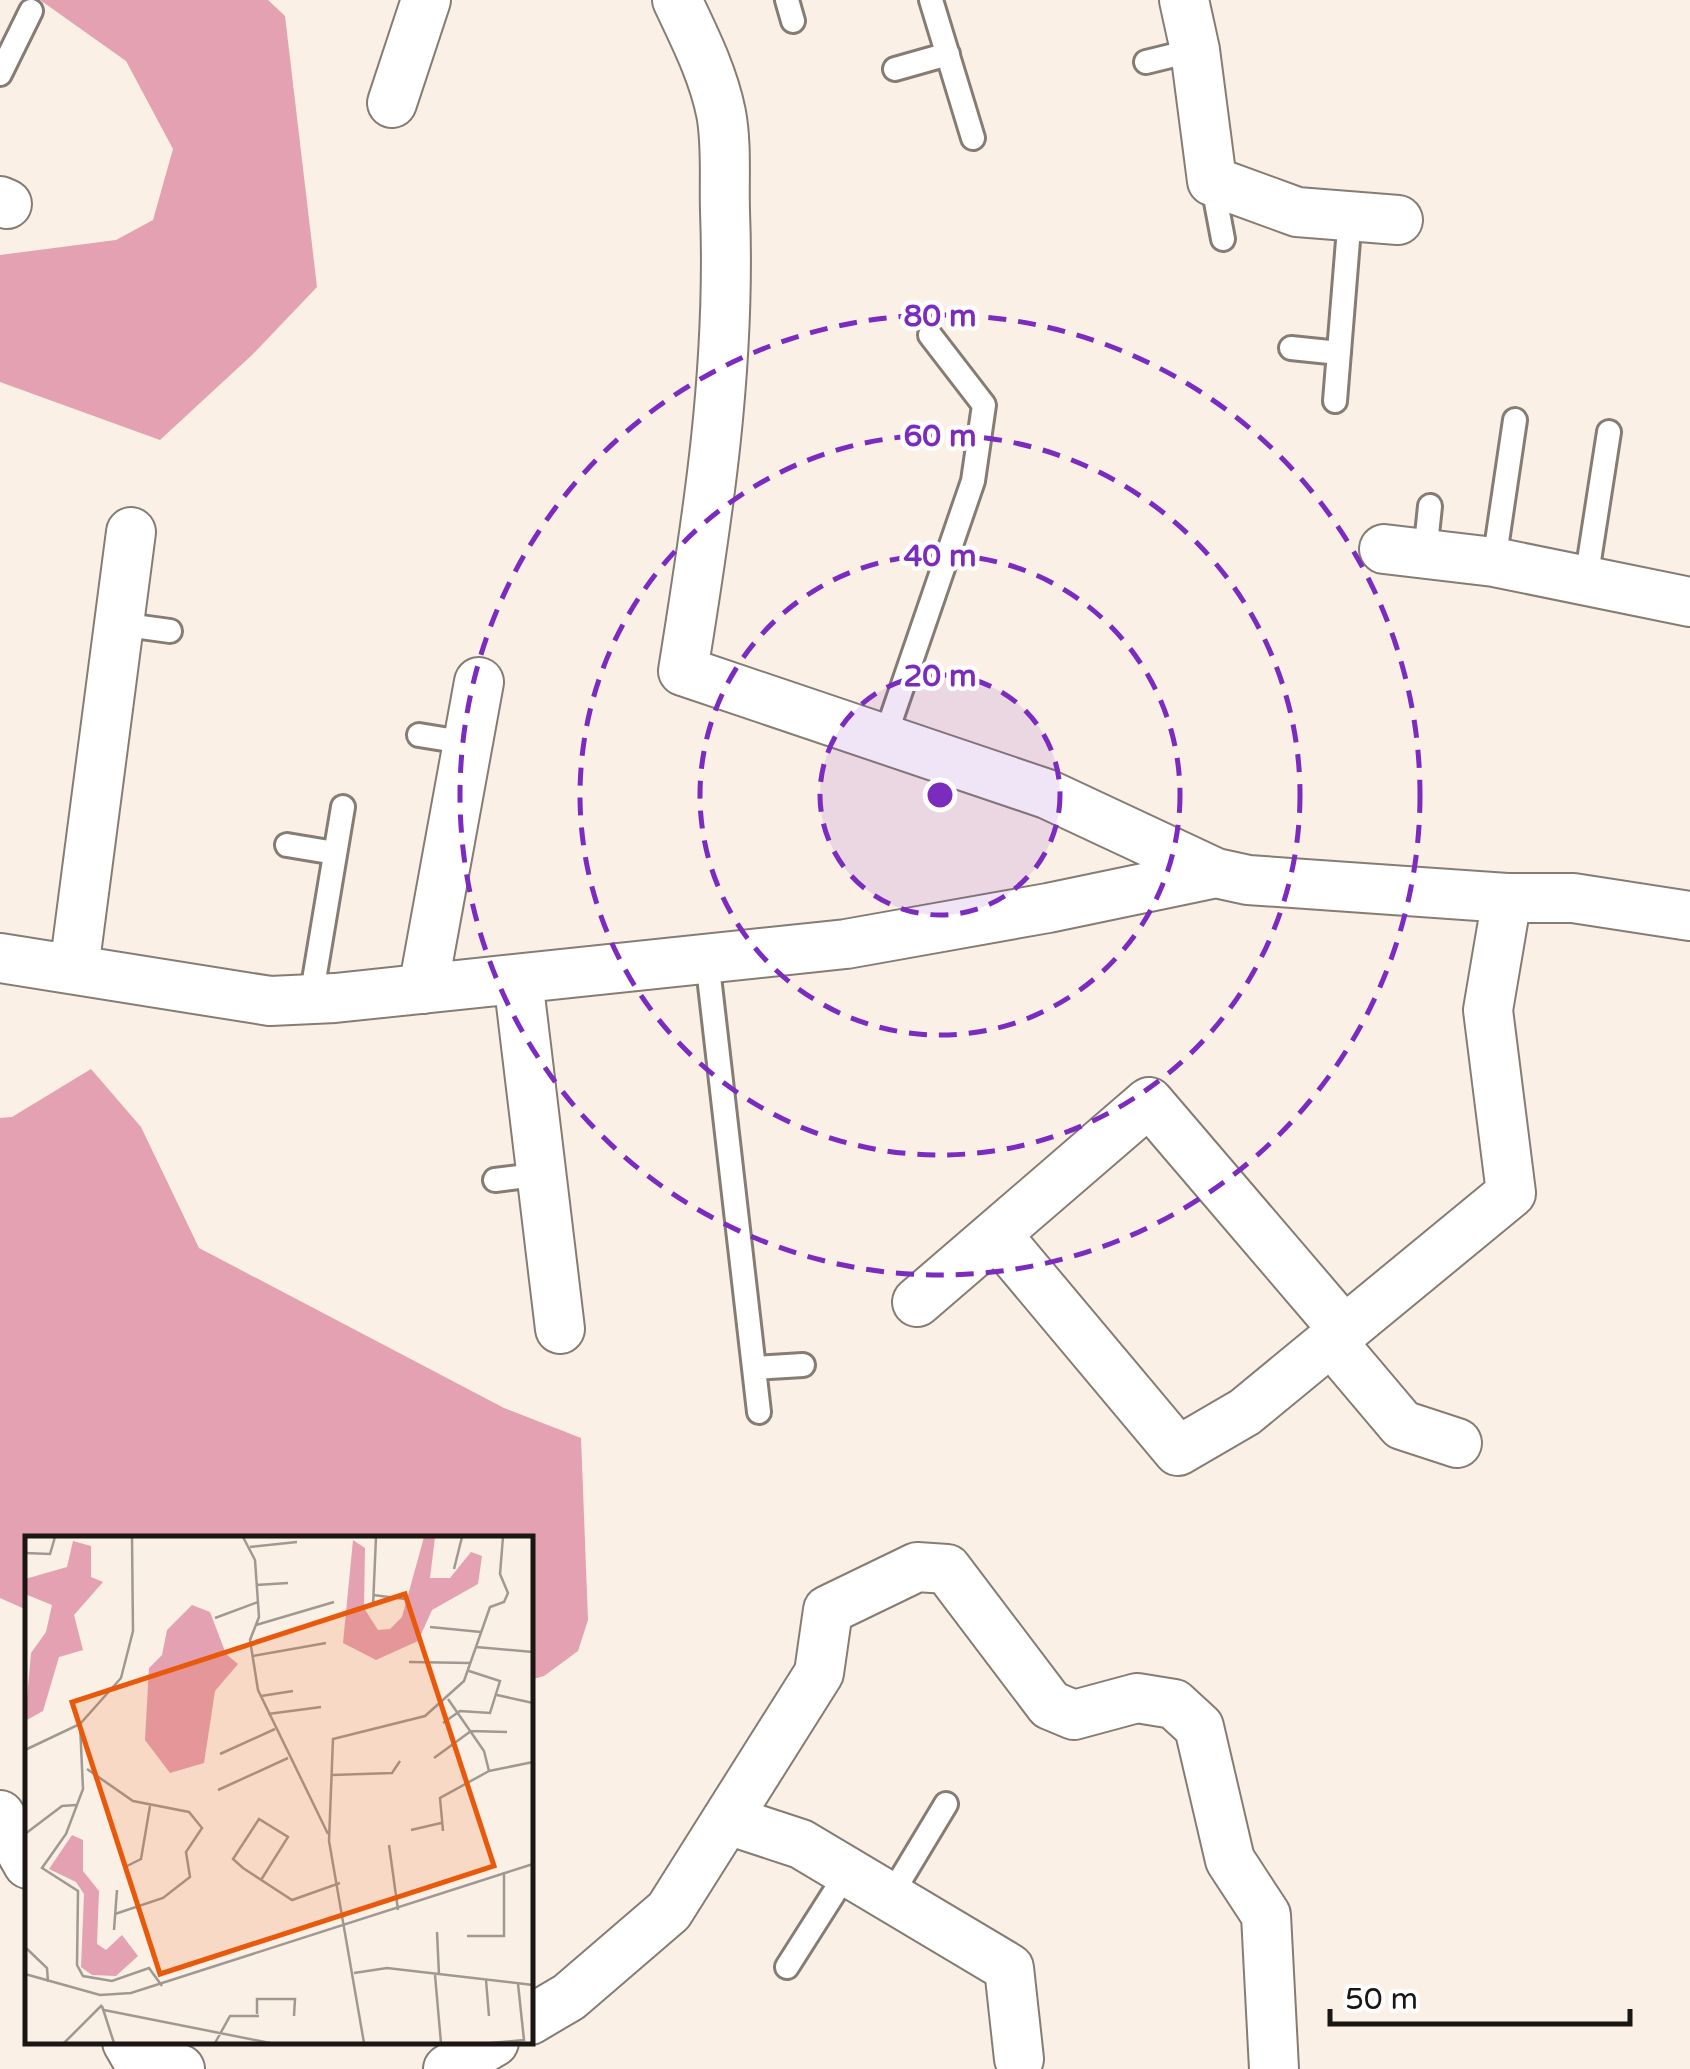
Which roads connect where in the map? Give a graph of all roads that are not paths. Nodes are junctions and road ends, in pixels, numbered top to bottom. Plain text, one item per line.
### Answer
1 (426, 0) edge
2 (676, 0) edge
3 (931, 0) edge
4 (1184, 0) edge
5 (31, 11) dead end
6 (1195, 50) junction
7 (948, 54) junction
8 (1146, 62) dead end
9 (895, 69) dead end
10 (0, 74) edge
11 (392, 103) dead end
12 (974, 138) dead end
13 (1212, 181) junction
14 (1350, 216) junction
15 (1398, 220) dead end
16 (1223, 239) dead end
17 (930, 335) dead end
18 (1291, 348) dead end
19 (1339, 353) junction
20 (1336, 401) dead end
21 (1515, 420) dead end
22 (1608, 432) dead end
23 (1430, 506) dead end
24 (131, 532) dead end
25 (1404, 551) joint
26 (1494, 562) junction
27 (1586, 580) junction
28 (1690, 602) edge
29 (119, 624) junction
30 (170, 632) dead end
31 (479, 682) dead end
32 (419, 735) dead end
33 (884, 740) junction
34 (468, 742) junction
35 (343, 807) dead end
36 (287, 845) dead end
37 (334, 854) junction
38 (1216, 873) junction
39 (1507, 898) junction
40 (1690, 916) edge
41 (0, 958) edge
42 (707, 959) junction
43 (74, 969) junction
44 (518, 979) junction
45 (423, 989) junction
46 (311, 998) junction
47 (543, 1174) junction
48 (495, 1180) dead end
49 (996, 1234) junction
50 (917, 1302) dead end
51 (560, 1330) dead end
52 (1338, 1335) junction
53 (803, 1366) dead end
54 (754, 1368) junction
55 (759, 1412) dead end
56 (1457, 1443) dead end
57 (946, 1804) dead end
58 (0, 1815) edge
59 (728, 1820) junction
60 (25, 1859) edge
61 (848, 1871) junction
62 (890, 1896) junction
63 (786, 1967) dead end
64 (532, 2019) edge
65 (491, 2044) edge
66 (1019, 2059) dead end
67 (448, 2069) edge
68 (1274, 2069) edge

1 - 11 street
2 - 33 street
3 - 7 lane
4 - 6 street
5 - 10 lane
6 - 8 lane
6 - 13 street
7 - 9 lane
7 - 12 lane
13 - 14 street
13 - 16 lane
14 - 15 street
14 - 19 lane
17 - 33 lane
18 - 19 lane
19 - 20 lane
21 - 26 lane
22 - 27 lane
23 - 25 lane
24 - 29 street
25 - 26 street
26 - 27 street
27 - 28 street
29 - 30 lane
29 - 43 street
31 - 34 street
32 - 34 lane
33 - 38 street
34 - 45 street
35 - 37 lane
36 - 37 lane
37 - 46 lane
38 - 39 street
38 - 42 street
39 - 40 street
39 - 52 street
41 - 43 street
42 - 44 street
42 - 54 lane
43 - 46 street
44 - 45 street
44 - 47 street
45 - 46 street
47 - 48 lane
47 - 51 street
49 - 50 street
49 - 52 street
49 - 52 street
52 - 56 street
53 - 54 lane
54 - 55 lane
57 - 62 lane
58 - 60 street
59 - 61 street
59 - 64 street
59 - 68 street
61 - 62 street
61 - 63 lane
62 - 66 street
65 - 67 street

